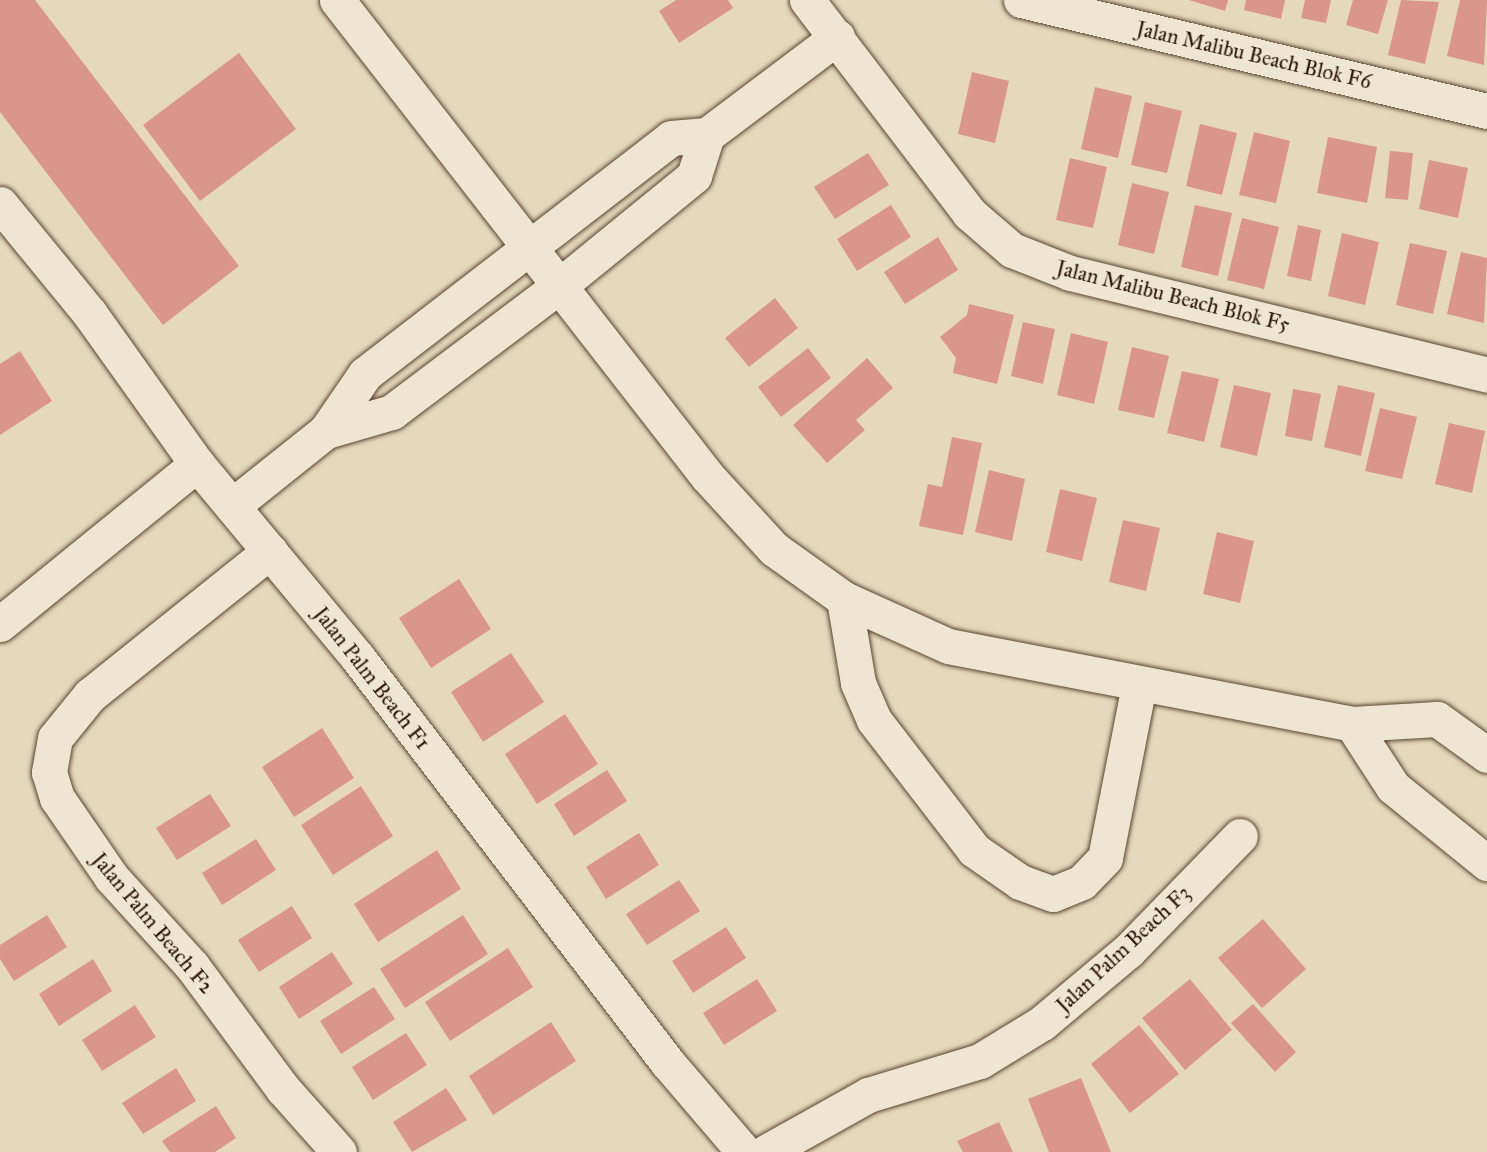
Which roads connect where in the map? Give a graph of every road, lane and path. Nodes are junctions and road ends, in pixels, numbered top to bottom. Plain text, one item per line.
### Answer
1 (337, 0) edge
2 (807, 0) edge
3 (1021, 0) edge
4 (837, 37) junction
5 (1487, 111) edge
6 (707, 135) junction
7 (0, 204) edge
8 (529, 248) junction
9 (559, 286) junction
10 (1487, 375) edge
11 (326, 431) junction
12 (197, 464) junction
13 (232, 506) junction
14 (270, 551) junction
15 (844, 599) junction
16 (0, 624) edge
17 (1139, 684) junction
18 (1352, 724) junction
19 (1487, 755) edge
20 (1241, 836) dead end
21 (1487, 863) edge
22 (339, 1152) edge
23 (744, 1152) edge
24 (766, 1152) edge

1 - 8 street
2 - 4 street, Jalan Malibu Beach Blok F5
3 - 5 street, Jalan Malibu Beach Blok F6
4 - 6 street
4 - 10 street, Jalan Malibu Beach Blok F5
6 - 8 street
6 - 9 street
7 - 12 street, Jalan Palm Beach F1
8 - 9 street
8 - 11 street
9 - 11 street
9 - 15 street
11 - 13 street
12 - 13 street, Jalan Palm Beach F1
12 - 16 street
13 - 14 street, Jalan Palm Beach F1
14 - 22 street, Jalan Palm Beach F2
14 - 23 street, Jalan Palm Beach F1
15 - 17 street
15 - 17 street
17 - 18 street
18 - 19 street
18 - 21 street
20 - 24 street, Jalan Palm Beach F3

